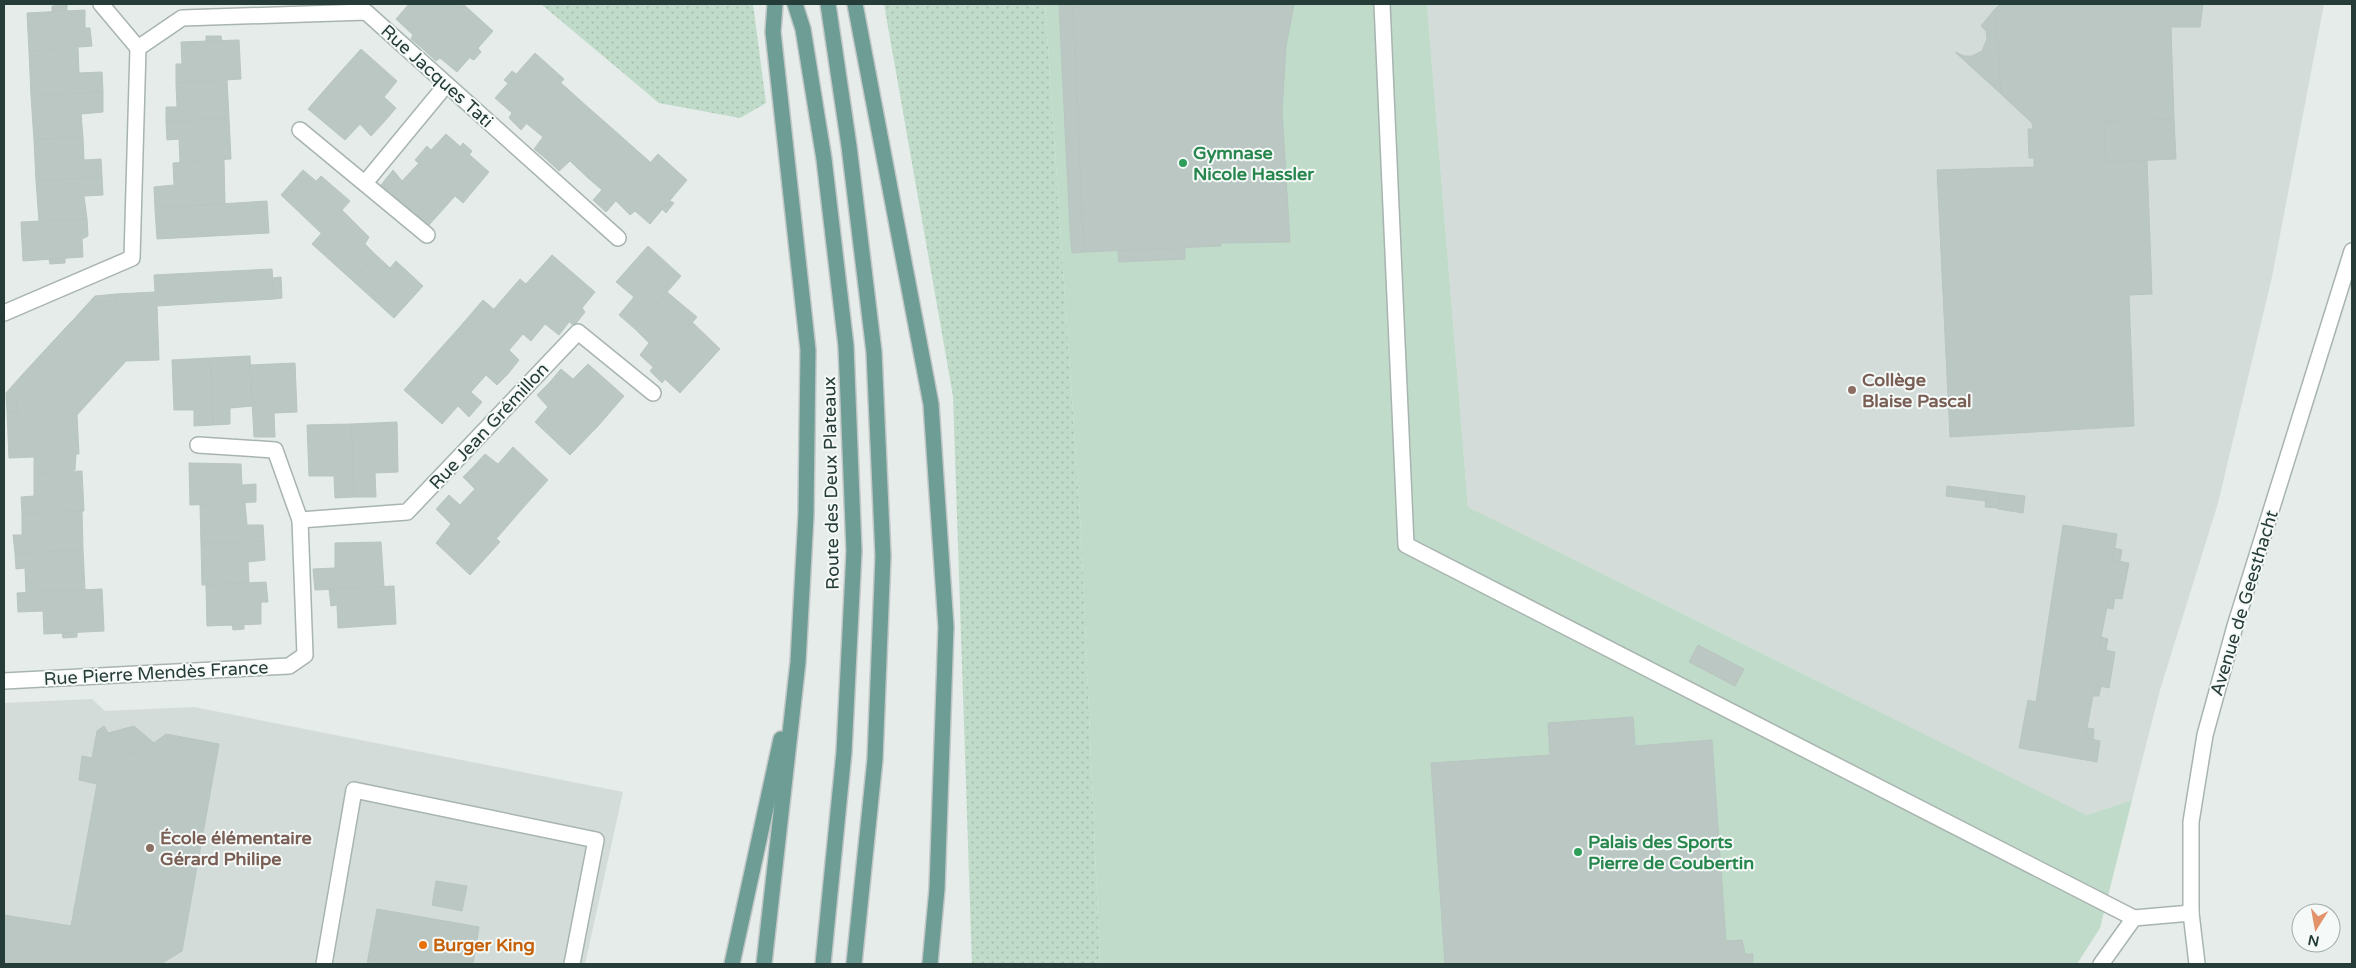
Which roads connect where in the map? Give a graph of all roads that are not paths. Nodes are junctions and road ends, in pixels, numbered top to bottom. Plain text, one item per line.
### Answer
1 (101, 4) edge
2 (775, 4) edge
3 (796, 4) edge
4 (828, 4) edge
5 (855, 4) edge
6 (1382, 4) edge
7 (138, 48) junction
8 (446, 85) junction
9 (300, 130) dead end
10 (364, 183) junction
11 (427, 235) dead end
12 (618, 238) dead end
13 (2352, 251) edge
14 (4, 313) edge
15 (653, 393) dead end
16 (198, 445) dead end
17 (300, 520) junction
18 (798, 662) junction
19 (4, 676) edge
20 (4, 681) edge
21 (2191, 913) junction
22 (2134, 918) junction
23 (324, 964) edge
24 (572, 964) edge
25 (732, 964) edge
26 (764, 964) edge
27 (823, 964) edge
28 (854, 964) edge
29 (930, 964) edge
30 (2101, 964) edge
31 (2197, 964) edge

1 - 7 street
2 - 18 main road
3 - 27 main road, Route des Deux Plateaux
4 - 28 main road
5 - 29 main road
6 - 22 street
7 - 8 street, Rue Jacques Tati
7 - 14 street
8 - 10 street
8 - 12 street, Rue Jacques Tati
9 - 10 street
10 - 11 street
13 - 21 street, Avenue de Geesthacht
15 - 17 street, Rue Jean Grémillon
16 - 17 street
17 - 20 street, Rue Pierre Mendès France
18 - 25 main road
18 - 26 main road
19 - 20 street
21 - 22 street
21 - 31 street, Avenue de Geesthacht
22 - 30 street
23 - 24 street

